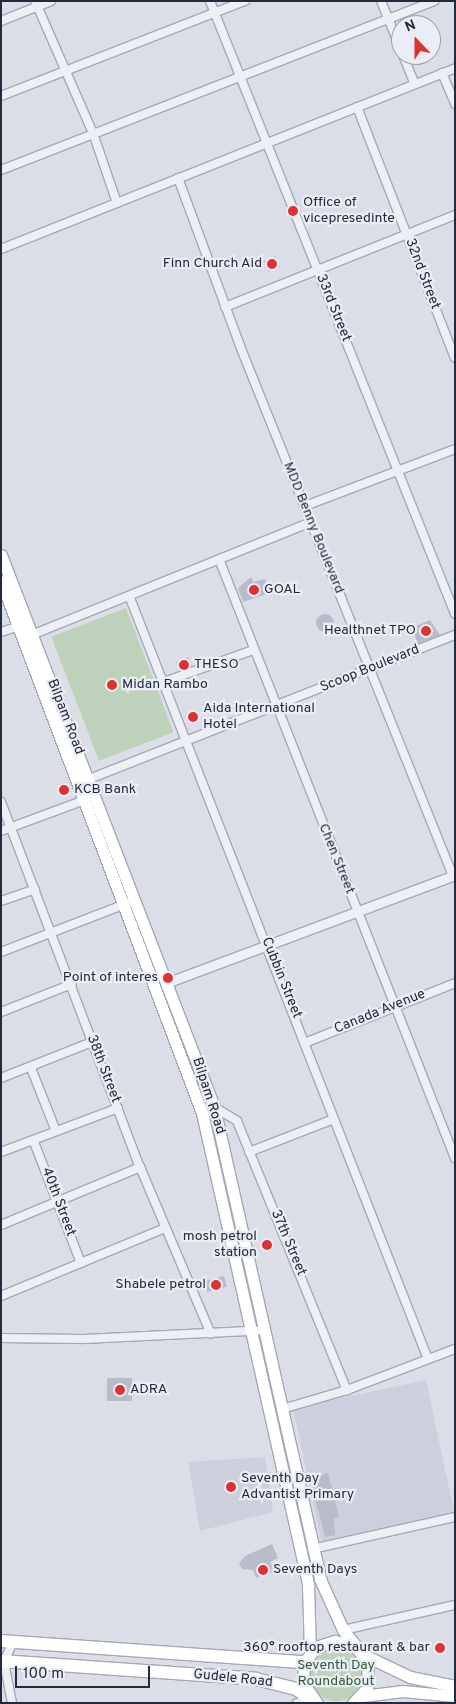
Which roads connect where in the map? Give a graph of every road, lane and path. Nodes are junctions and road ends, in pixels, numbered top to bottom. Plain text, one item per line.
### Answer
1 (51, 1) edge
2 (210, 1) edge
3 (244, 1) edge
4 (381, 1) edge
5 (434, 1) edge
6 (36, 4) edge
7 (215, 14) junction
8 (388, 19) junction
9 (1, 21) edge
10 (391, 26) edge
11 (407, 65) edge
12 (455, 68) edge
13 (65, 72) junction
14 (442, 73) junction
15 (240, 77) junction
16 (415, 84) junction
17 (1, 96) edge
18 (455, 104) edge
19 (357, 107) junction
20 (93, 133) junction
21 (268, 143) junction
22 (1, 170) edge
23 (178, 178) junction
24 (117, 203) junction
25 (455, 215) edge
26 (406, 233) junction
27 (1, 249) edge
28 (317, 269) junction
29 (225, 307) junction
30 (455, 358) edge
31 (455, 449) edge
32 (398, 471) junction
33 (305, 506) junction
34 (311, 522) junction
35 (1, 555) edge
36 (219, 559) junction
37 (1, 581) edge
38 (130, 598) junction
39 (455, 614) edge
40 (19, 626) junction
41 (1, 632) edge
42 (34, 634) junction
43 (455, 635) edge
44 (253, 650) junction
45 (371, 669) junction
46 (161, 683) junction
47 (275, 707) junction
48 (185, 742) junction
49 (89, 780) junction
50 (85, 800) junction
51 (1, 802) edge
52 (10, 828) junction
53 (1, 831) edge
54 (454, 878) edge
55 (35, 889) junction
56 (1, 901) edge
57 (130, 902) junction
58 (357, 913) junction
59 (53, 932) junction
60 (267, 945) junction
61 (1, 952) edge
62 (166, 983) junction
63 (455, 983) edge
64 (72, 984) junction
65 (394, 1006) junction
66 (1, 1012) edge
67 (92, 1042) junction
68 (306, 1042) junction
69 (31, 1068) junction
70 (1, 1078) edge
71 (118, 1108) junction
72 (214, 1108) junction
73 (334, 1118) junction
74 (56, 1131) junction
75 (34, 1142) junction
76 (1, 1152) edge
77 (248, 1152) junction
78 (455, 1158) edge
79 (140, 1167) junction
80 (58, 1203) junction
81 (1, 1225) edge
82 (165, 1228) junction
83 (81, 1263) junction
84 (1, 1296) edge
85 (260, 1331) junction
86 (211, 1334) junction
87 (1, 1338) edge
88 (455, 1349) edge
89 (428, 1359) junction
90 (347, 1390) junction
91 (282, 1409) junction
92 (455, 1517) edge
93 (312, 1549) junction
94 (455, 1605) edge
95 (343, 1630) junction
96 (7, 1642) edge
97 (362, 1653) junction
98 (307, 1657) junction
99 (3, 1661) edge
100 (455, 1686) edge
101 (5, 1692) edge
102 (455, 1696) edge
103 (359, 1700) edge
104 (314, 1701) edge
105 (12, 1703) edge
106 (297, 1703) edge

1 - 6 street
2 - 7 street, 33rd Street
3 - 7 street
4 - 8 street
5 - 8 street
6 - 9 street
6 - 13 street
7 - 13 street
7 - 15 street, 33rd Street
8 - 10 street
8 - 15 street
11 - 16 street
12 - 14 street
13 - 17 street
13 - 20 street
14 - 16 street
14 - 18 street
15 - 20 street
15 - 21 street, 33rd Street
16 - 19 street
19 - 21 street
19 - 26 street, 32nd Street
20 - 22 street
20 - 24 street
21 - 23 street
21 - 28 street, 33rd Street
23 - 24 street
23 - 29 street, MDD Benny Boulevard
24 - 27 street
25 - 26 street
26 - 28 street
26 - 30 street, 32nd Street
28 - 29 street
28 - 32 street, 33rd Street
29 - 33 street, MDD Benny Boulevard
31 - 32 street
32 - 33 street
32 - 39 street, 33rd Street
33 - 34 street, MDD Benny Boulevard
34 - 36 street
34 - 45 street, MDD Benny Boulevard
35 - 42 main road, Bilpam Road
36 - 38 street
36 - 44 street, Chen Street
37 - 40 main road, Bilpam Road
38 - 42 street
38 - 46 street, Cubbin Street
40 - 41 street
40 - 50 main road, Bilpam Road
42 - 49 main road, Bilpam Road
43 - 45 street, Scoop Boulevard
44 - 46 street
44 - 47 street, Chen Street
45 - 47 street, Scoop Boulevard
45 - 54 street, MDD Benny Boulevard
46 - 48 street, Cubbin Street
47 - 48 street, Scoop Boulevard
47 - 58 street, Chen Street
48 - 49 street, Scoop Boulevard
48 - 60 street, Cubbin Street
49 - 57 main road, Bilpam Road
50 - 52 street
50 - 57 main road, Bilpam Road
51 - 52 street, 38th Street
52 - 53 street
52 - 55 street, 38th Street
54 - 58 street
55 - 56 street
55 - 59 street, 38th Street
57 - 59 street
57 - 62 main road, Bilpam Road
57 - 85 main road, Bilpam Road
58 - 60 street
58 - 65 street, Chen Street
59 - 61 street
59 - 64 street, 38th Street
60 - 62 street
60 - 68 street, Cubbin Street
62 - 72 main road, Bilpam Road
63 - 65 street, Canada Avenue
64 - 66 street
64 - 67 street, 38th Street
65 - 68 street, Canada Avenue
65 - 78 street, Chen Street
67 - 69 street
67 - 71 street, 38th Street
68 - 73 street, Cubbin Street
69 - 70 street
69 - 74 street
71 - 74 street
71 - 79 street, 38th Street
72 - 77 street, 37th Street
72 - 85 main road, Bilpam Road
73 - 77 street
73 - 89 street, Cubbin Street
74 - 75 street
75 - 76 street
75 - 80 street, 40th Street
77 - 90 street, 37th Street
79 - 80 street
79 - 82 street, 38th Street
80 - 81 street
80 - 83 street, 40th Street
82 - 83 street
82 - 86 street, 38th Street
83 - 84 street
85 - 86 street
85 - 91 main road, Bilpam Road
85 - 98 main road, Bilpam Road
86 - 87 street
88 - 89 street
89 - 90 street
90 - 91 street
91 - 93 main road, Bilpam Road
92 - 93 street
93 - 95 main road, Bilpam Road
94 - 95 street
95 - 97 main road, Bilpam Road
96 - 98 highway, Gudele Road
96 - 99 street
97 - 98 main road
97 - 100 main road
97 - 103 main road
98 - 104 main road
99 - 101 street
99 - 104 highway, Gudele Road
101 - 105 street
102 - 103 main road
104 - 106 street

